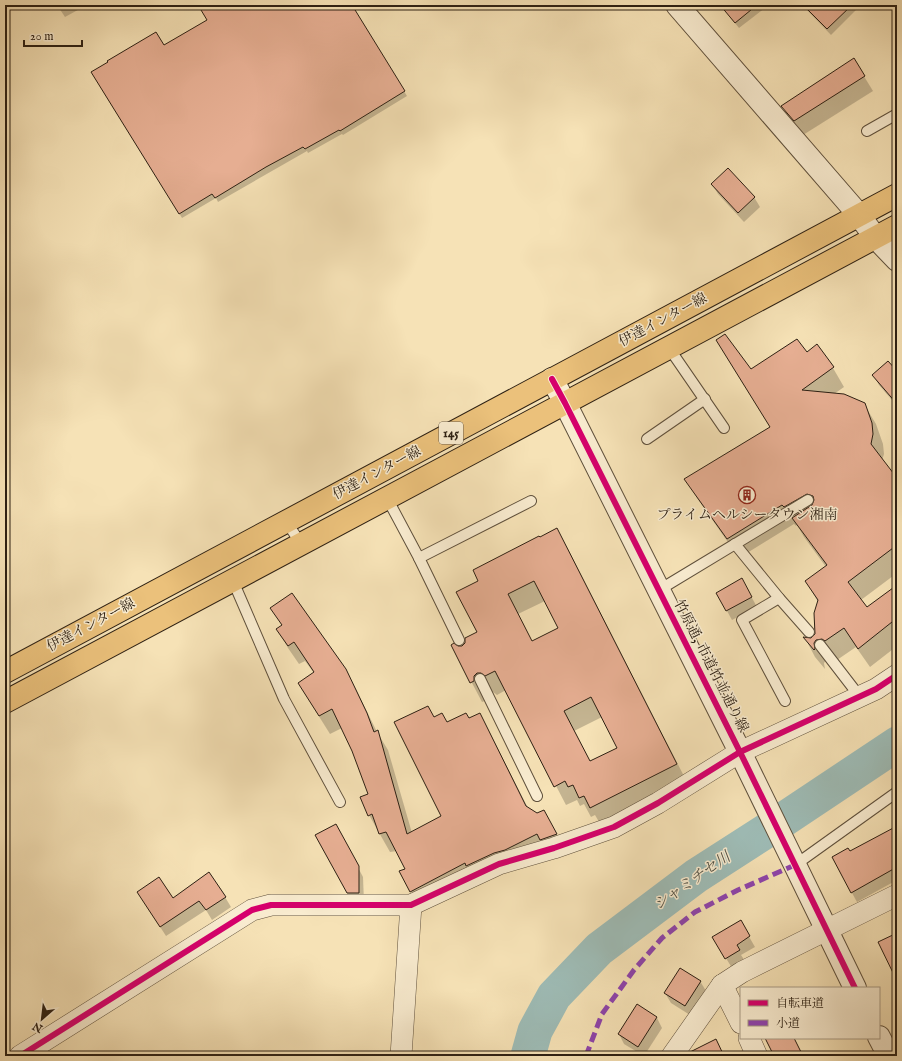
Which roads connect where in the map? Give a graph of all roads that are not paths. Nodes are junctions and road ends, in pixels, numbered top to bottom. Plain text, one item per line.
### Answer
1 (677, 5) edge
2 (897, 114) edge
3 (867, 131) dead end
4 (897, 195) edge
5 (859, 215) junction
6 (897, 226) edge
7 (876, 237) junction
8 (897, 260) edge
9 (669, 348) junction
10 (552, 379) junction
11 (705, 399) junction
12 (566, 403) junction
13 (724, 428) dead end
14 (647, 439) dead end
15 (387, 498) junction
16 (808, 500) dead end
17 (531, 501) dead end
18 (286, 521) junction
19 (300, 544) junction
20 (735, 544) junction
21 (418, 558) junction
22 (233, 581) junction
23 (659, 590) junction
24 (779, 598) junction
25 (809, 632) dead end
26 (459, 640) dead end
27 (820, 645) dead end
28 (5, 672) edge
29 (897, 675) edge
30 (480, 679) dead end
31 (860, 697) junction
32 (785, 701) dead end
33 (5, 702) edge
34 (740, 752) junction
35 (897, 792) edge
36 (537, 796) dead end
37 (340, 802) dead end
38 (792, 858) junction
39 (897, 895) edge
40 (410, 905) junction
41 (825, 930) junction
42 (722, 985) junction
43 (854, 987) edge
44 (740, 1021) edge
45 (880, 1038) edge
46 (750, 1039) edge
47 (20, 1056) edge
48 (401, 1056) edge
49 (672, 1056) edge
50 (758, 1056) edge
51 (889, 1056) edge

1 - 5 street
2 - 3 lane
4 - 5 main road, 伊達インター線 / 145
5 - 7 street
5 - 10 main road, 伊達インター線 / 145
6 - 7 main road, 伊達インター線 / 145
7 - 8 street
7 - 9 main road, 伊達インター線 / 145
9 - 11 lane
9 - 12 main road, 伊達インター線 / 145
10 - 12 street, 竹原通, 市道竹並通り線
10 - 18 main road, 伊達インター線 / 145
11 - 13 lane
11 - 14 lane
12 - 15 main road, 伊達インター線 / 145
12 - 23 street, 竹原通, 市道竹並通り線
15 - 19 main road, 伊達インター線 / 145
15 - 21 lane
16 - 20 lane
17 - 21 lane
18 - 19 lane
18 - 28 main road, 伊達インター線 / 145
19 - 22 main road, 伊達インター線 / 145
20 - 23 lane
20 - 24 lane
21 - 26 lane
22 - 33 main road, 伊達インター線 / 145
22 - 37 lane
23 - 34 street, 竹原通, 市道竹並通り線
24 - 25 lane
24 - 32 lane
27 - 31 lane
29 - 31 street
30 - 36 lane
31 - 34 street
34 - 38 street, 竹原通, 市道竹並通り線
34 - 40 street
35 - 38 lane
38 - 41 street, 竹原通, 市道竹並通り線
39 - 41 street
40 - 47 street
40 - 48 street
41 - 42 street
41 - 43 street, 竹原通, 市道竹並通り線
42 - 44 street
42 - 49 street
45 - 51 street
46 - 50 street

